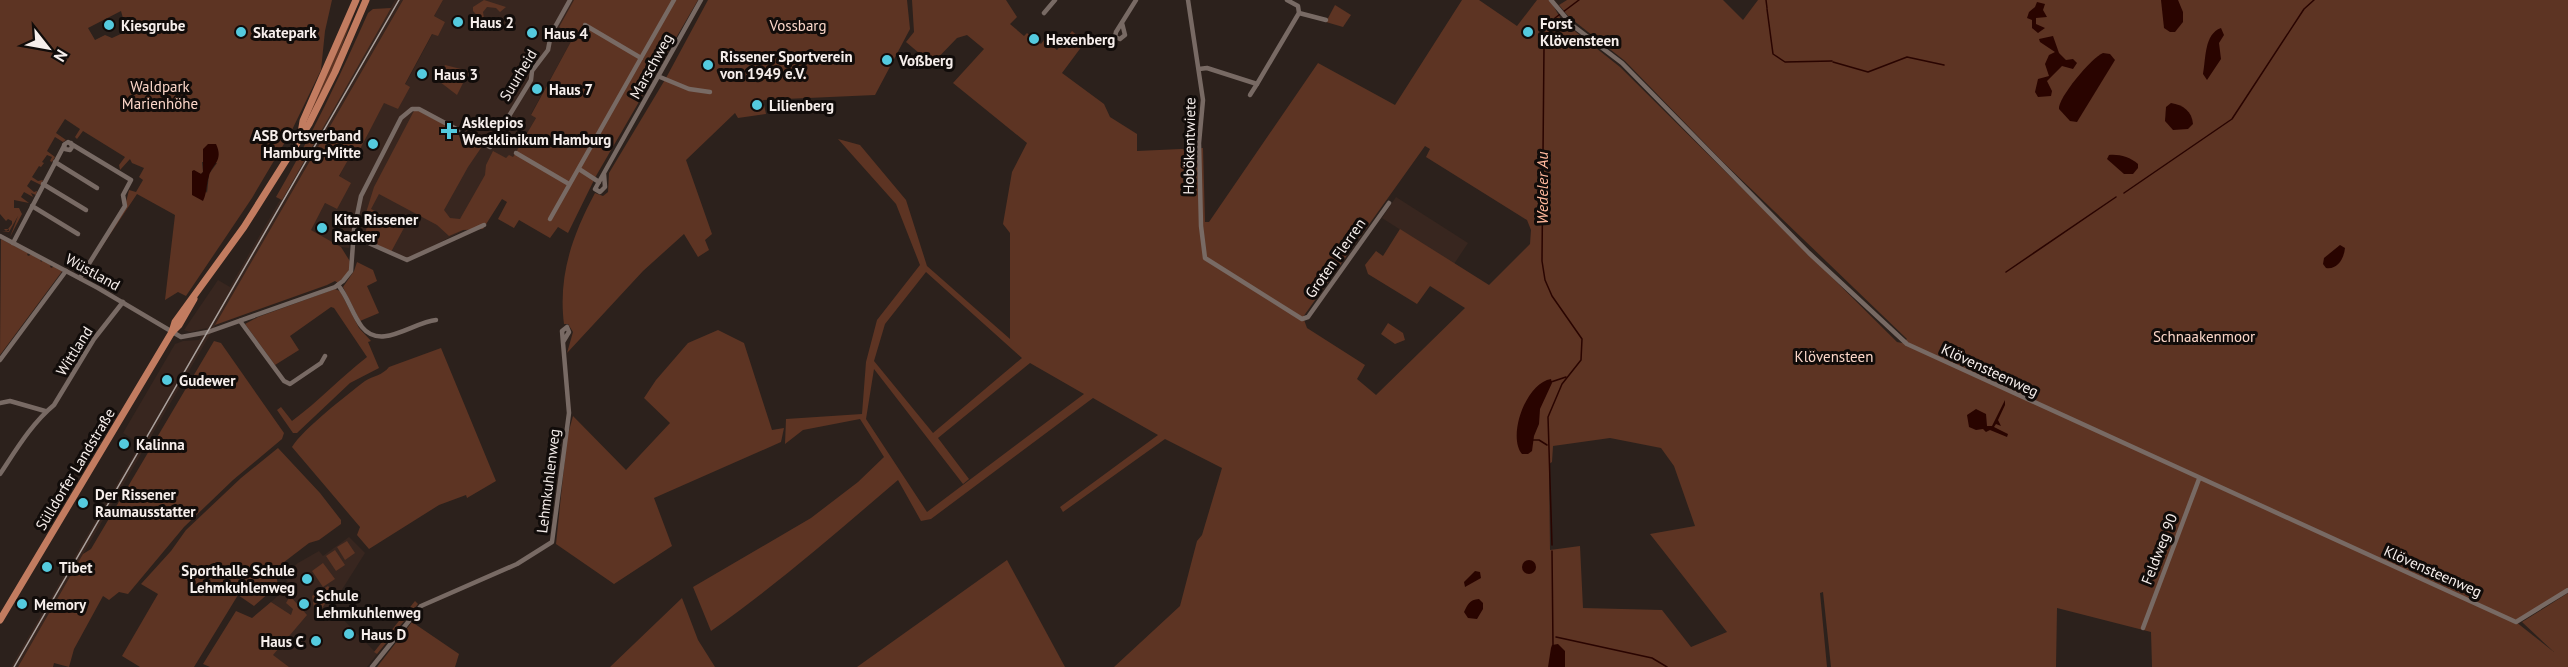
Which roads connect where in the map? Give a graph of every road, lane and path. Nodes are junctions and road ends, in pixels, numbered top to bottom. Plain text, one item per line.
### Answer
1 (356, 0) edge
2 (366, 0) edge
3 (570, 0) edge
4 (674, 0) edge
5 (701, 0) edge
6 (1055, 0) edge
7 (1136, 0) edge
8 (1188, 0) edge
9 (1287, 0) edge
10 (1551, 0) edge
11 (1044, 13) dead end
12 (1299, 14) junction
13 (1326, 20) dead end
14 (1122, 23) dead end
15 (585, 26) dead end
16 (641, 58) junction
17 (1199, 69) junction
18 (660, 76) junction
19 (1257, 84) junction
20 (710, 92) dead end
21 (1250, 94) dead end
22 (300, 136) junction
23 (516, 153) dead end
24 (55, 162) junction
25 (579, 169) junction
26 (604, 174) junction
27 (599, 182) junction
28 (43, 184) junction
29 (569, 184) junction
30 (97, 188) dead end
31 (1389, 203) dead end
32 (32, 206) junction
33 (86, 210) dead end
34 (550, 219) dead end
35 (484, 225) dead end
36 (78, 234) dead end
37 (0, 236) edge
38 (353, 240) junction
39 (13, 243) junction
40 (1205, 258) joint
41 (66, 270) junction
42 (80, 278) junction
43 (338, 285) junction
44 (123, 302) junction
45 (436, 320) dead end
46 (240, 321) junction
47 (172, 332) junction
48 (563, 342) dead end
49 (325, 356) dead end
50 (0, 360) edge
51 (0, 403) edge
52 (45, 411) junction
53 (0, 474) edge
54 (2199, 479) junction
55 (2568, 590) edge
56 (0, 620) edge
57 (2143, 628) dead end
58 (372, 667) edge

1 - 22 main road, Sülldorfer Landstraße
2 - 22 main road, Sülldorfer Landstraße
3 - 38 street, Suurheid
4 - 16 street
5 - 18 street, Marschweg
6 - 11 street
7 - 14 street
8 - 17 street, Hobökentwiete
9 - 12 street
10 - 54 street, Klövensteenweg
12 - 13 street
12 - 19 street
15 - 16 street
16 - 25 street
17 - 19 street
17 - 40 street, Hobökentwiete
18 - 20 street
18 - 26 street, Marschweg
19 - 21 street
22 - 47 main road, Sülldorfer Landstraße
23 - 29 street
24 - 28 street
24 - 30 street
24 - 42 street
25 - 27 street
25 - 29 street
26 - 27 street, Marschweg
26 - 27 street, Marschweg
28 - 32 street
28 - 33 street
29 - 34 street
31 - 40 street, Groten Flerren
32 - 36 street
32 - 39 street
35 - 38 street
37 - 39 street, Wüstland
38 - 43 street
39 - 41 street, Wüstland
41 - 42 street, Wüstland
41 - 50 street
42 - 44 street, Wüstland
43 - 45 street
43 - 46 street
44 - 47 street, Wüstland
44 - 52 street, Wittland
46 - 47 street
46 - 49 street
47 - 56 main road, Sülldorfer Landstraße
48 - 58 street, Lehmkuhlenweg
51 - 52 street
52 - 53 street, Wittland
54 - 55 street, Klövensteenweg
54 - 57 street, Feldweg 90

